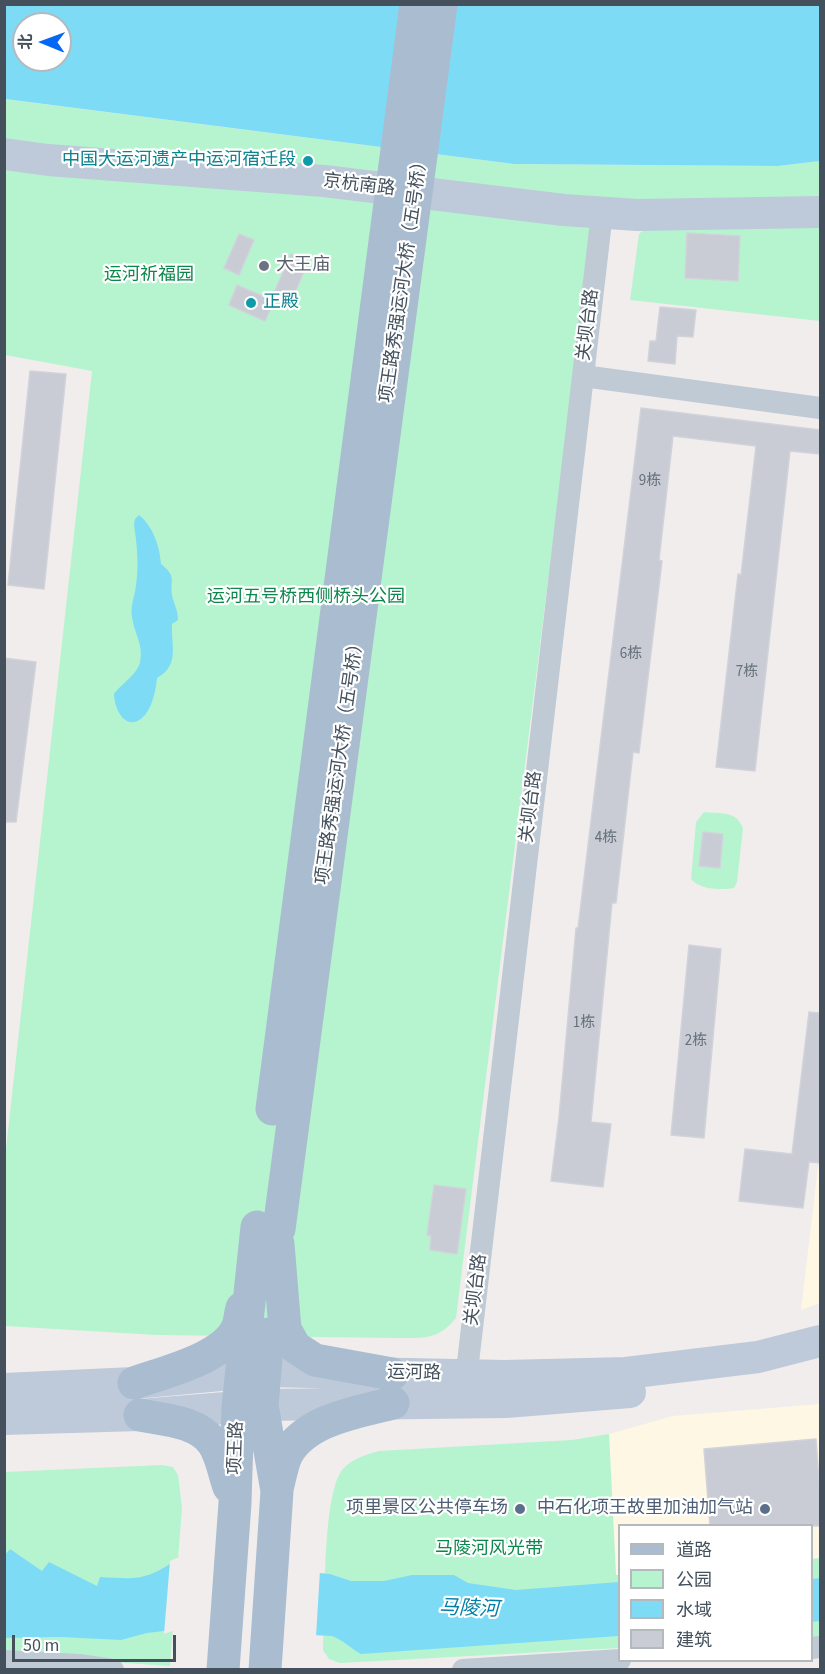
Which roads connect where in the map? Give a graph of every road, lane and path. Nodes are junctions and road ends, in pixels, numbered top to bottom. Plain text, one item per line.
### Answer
1 (416, 4) edge
2 (441, 4) edge
3 (4, 154) edge
4 (820, 212) edge
5 (602, 213) junction
6 (582, 376) junction
7 (820, 408) edge
8 (267, 1236) junction
9 (820, 1341) edge
10 (820, 1362) edge
11 (252, 1372) junction
12 (134, 1383) junction
13 (393, 1388) junction
14 (4, 1389) edge
15 (465, 1389) junction
16 (250, 1406) junction
17 (140, 1415) junction
18 (4, 1419) edge
19 (277, 1491) junction
20 (235, 1503) junction
21 (618, 1660) edge
22 (4, 1661) edge
23 (112, 1670) edge
24 (223, 1670) edge
25 (265, 1670) edge
26 (463, 1670) edge

1 - 8 main road, 项王路秀强运河大桥（五号桥）, bridge
2 - 8 main road, 项王路秀强运河大桥（五号桥）, bridge
3 - 5 street, 京杭南路
4 - 5 street, 京杭南路
5 - 6 street, 关坝台路
6 - 7 street
6 - 15 street, 关坝台路
8 - 11 main road, 项王路
8 - 12 main road
8 - 13 main road
9 - 15 street, 运河路
10 - 15 street, 运河路
11 - 12 street, 运河路
11 - 13 street, 运河路
11 - 16 main road, 项王路
12 - 14 street, 运河路
13 - 15 street, 运河路
13 - 16 street, 运河路
13 - 19 main road
16 - 17 street, 运河路
16 - 19 main road, 项王路
16 - 20 main road, 项王路
17 - 18 street, 运河路
17 - 20 main road
19 - 25 main road, 项王路
20 - 24 main road, 项王路
21 - 26 street
22 - 23 street

